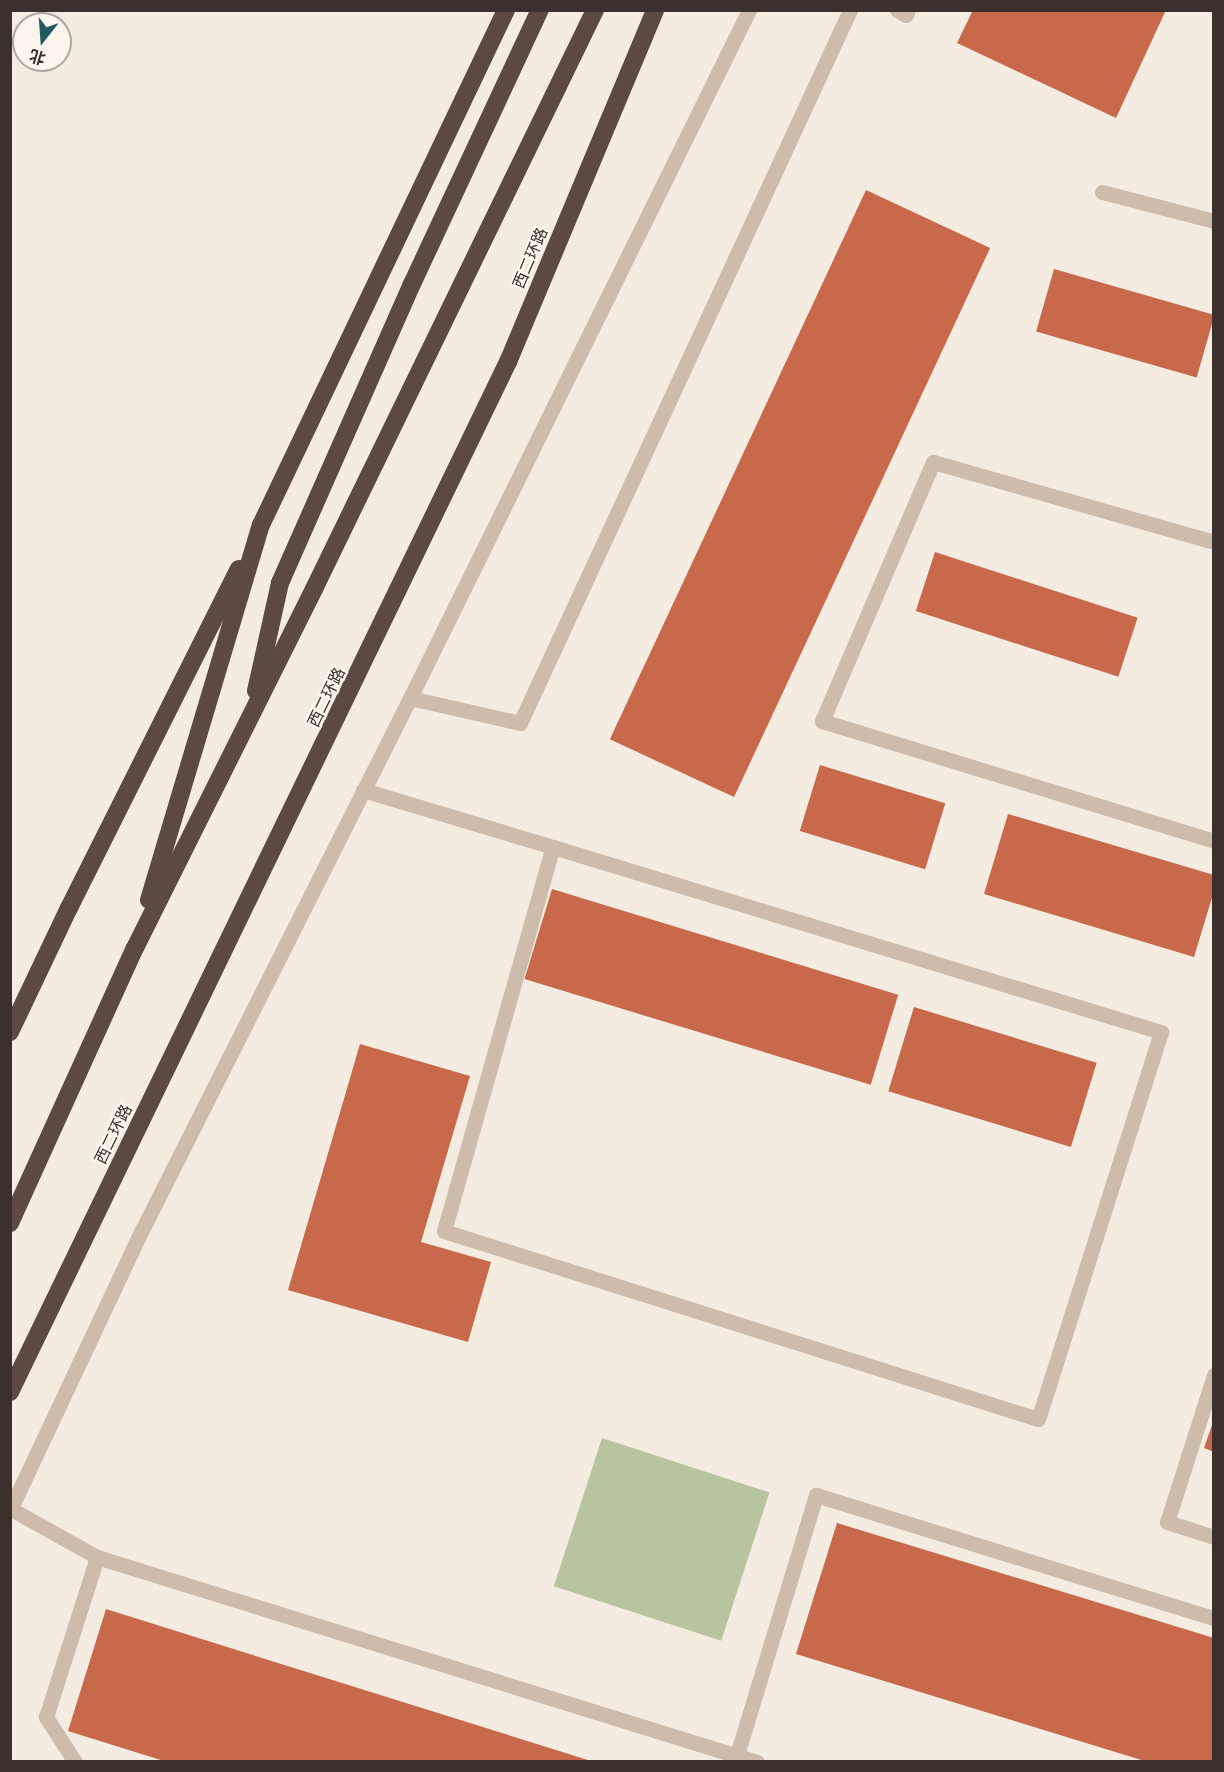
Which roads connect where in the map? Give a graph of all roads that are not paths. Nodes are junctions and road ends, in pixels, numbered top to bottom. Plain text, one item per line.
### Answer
1 (506, 10) edge
2 (540, 10) edge
3 (595, 10) edge
4 (656, 10) edge
5 (749, 10) edge
6 (850, 10) edge
7 (897, 10) edge
8 (908, 10) edge
9 (1102, 192) dead end
10 (1214, 221) edge
11 (261, 525) junction
12 (1214, 542) edge
13 (410, 698) junction
14 (251, 717) junction
15 (363, 790) junction
16 (1214, 841) edge
17 (552, 847) junction
18 (135, 948) junction
19 (10, 1032) edge
20 (10, 1222) edge
21 (1214, 1375) edge
22 (10, 1392) edge
23 (11, 1509) edge
24 (1214, 1537) edge
25 (97, 1557) junction
26 (1214, 1618) edge
27 (737, 1755) junction
28 (75, 1761) edge
29 (757, 1761) edge

1 - 11 highway
2 - 14 highway
3 - 14 highway
4 - 22 highway, 西二环路
5 - 13 street
6 - 13 street
7 - 8 street
9 - 10 street
11 - 18 highway
11 - 19 highway
12 - 16 street
13 - 15 street
14 - 18 highway
15 - 17 street
15 - 23 street
17 - 17 street
18 - 20 highway
21 - 24 street
23 - 25 street
25 - 27 street
25 - 28 street
26 - 27 street
27 - 29 street

